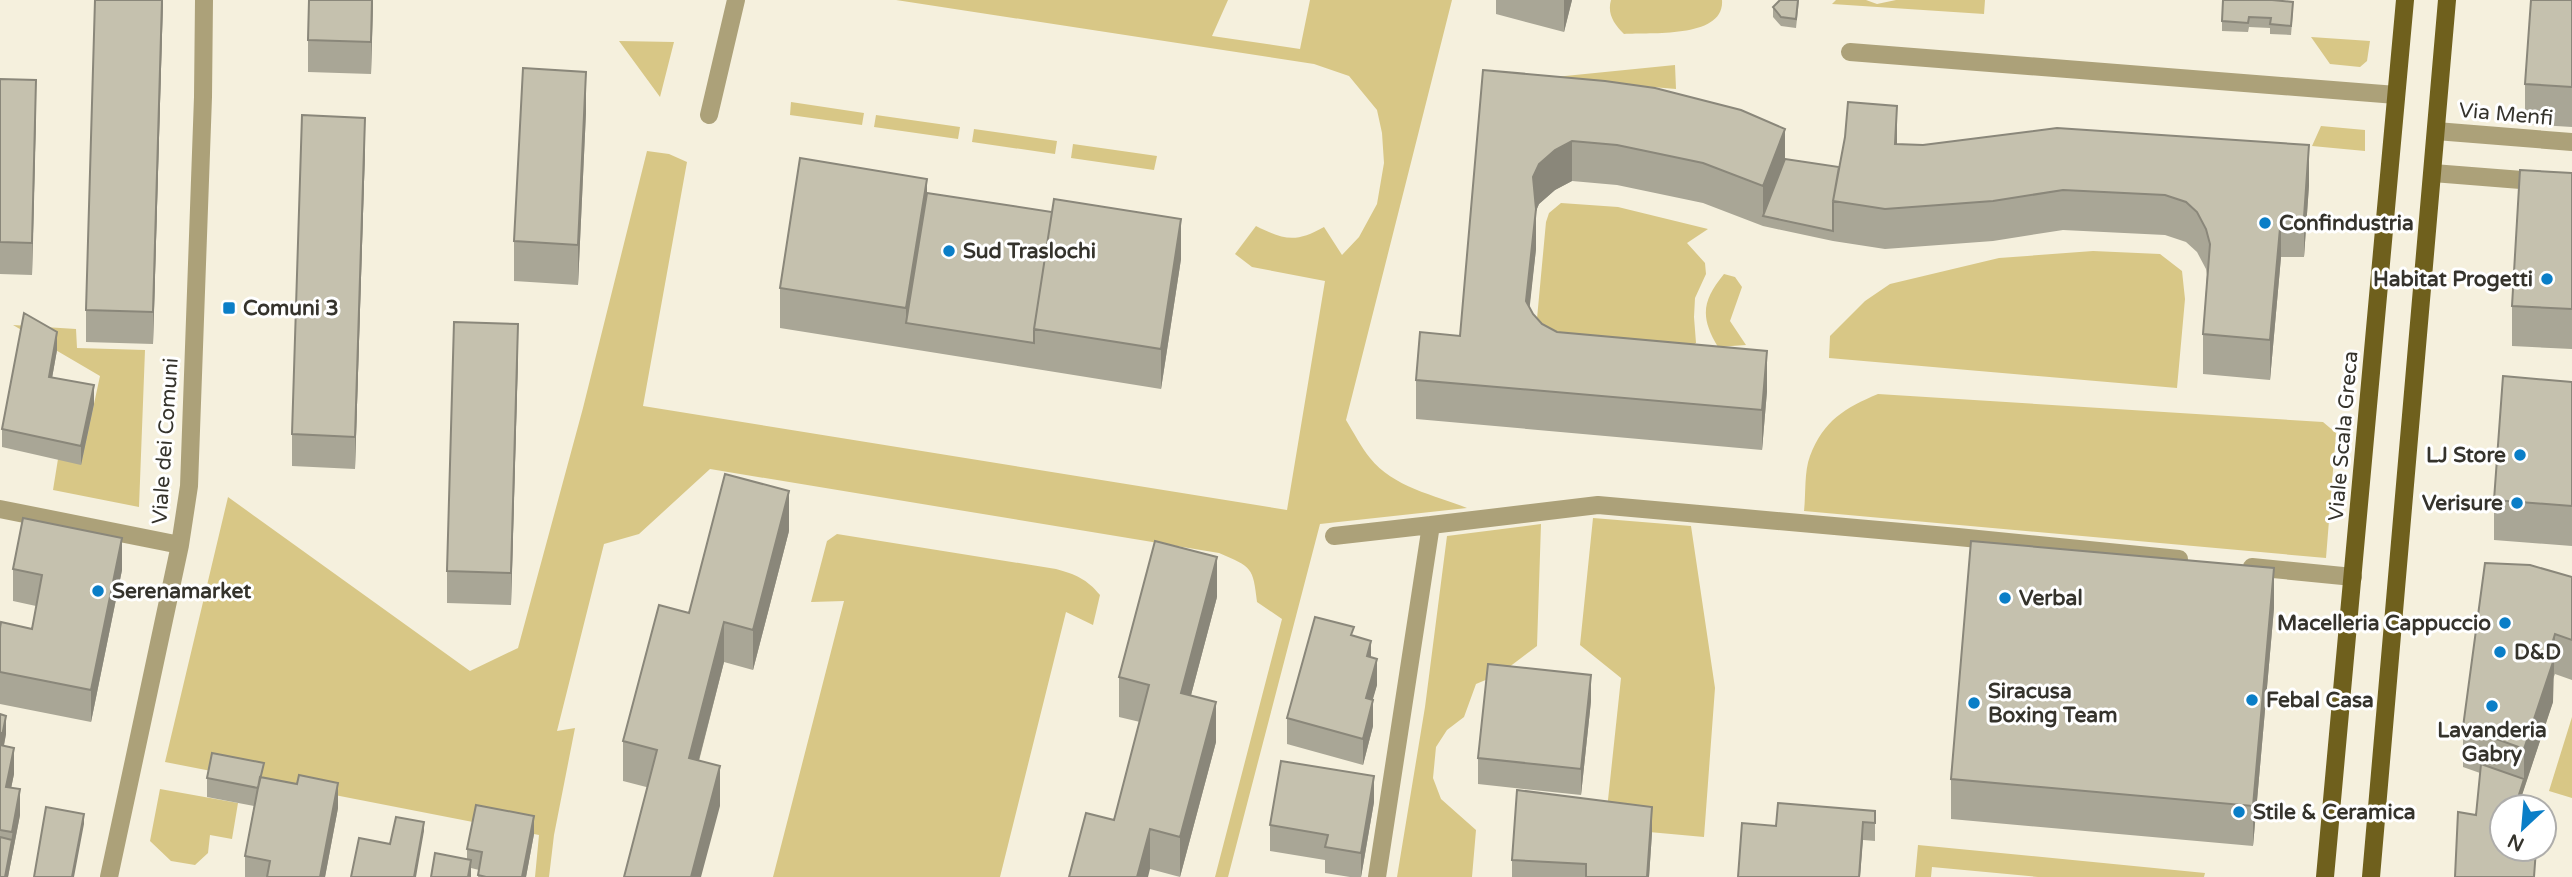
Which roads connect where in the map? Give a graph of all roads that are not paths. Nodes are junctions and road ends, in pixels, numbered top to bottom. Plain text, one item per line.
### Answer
1 (204, 0) edge
2 (736, 0) edge
3 (2405, 0) edge
4 (2447, 0) edge
5 (1850, 52) dead end
6 (2396, 95) junction
7 (709, 115) dead end
8 (2435, 131) junction
9 (2572, 142) edge
10 (2433, 173) junction
11 (2572, 184) edge
12 (0, 509) edge
13 (1431, 525) junction
14 (1334, 536) dead end
15 (180, 545) junction
16 (2203, 562) edge
17 (2230, 565) edge
18 (2353, 577) junction
19 (109, 877) edge
20 (1377, 877) edge
21 (2325, 877) edge
22 (2371, 877) edge

1 - 15 street, Viale dei Comuni
2 - 7 street
3 - 6 main road, Viale Scala Greca
4 - 8 main road
5 - 6 street
6 - 18 main road, Viale Scala Greca
8 - 9 street, Via Menfi
8 - 10 main road
10 - 11 street
10 - 22 main road
12 - 15 street
13 - 14 street
13 - 16 street
13 - 20 street
15 - 19 street, Viale dei Comuni
17 - 18 street
18 - 21 main road, Viale Scala Greca

